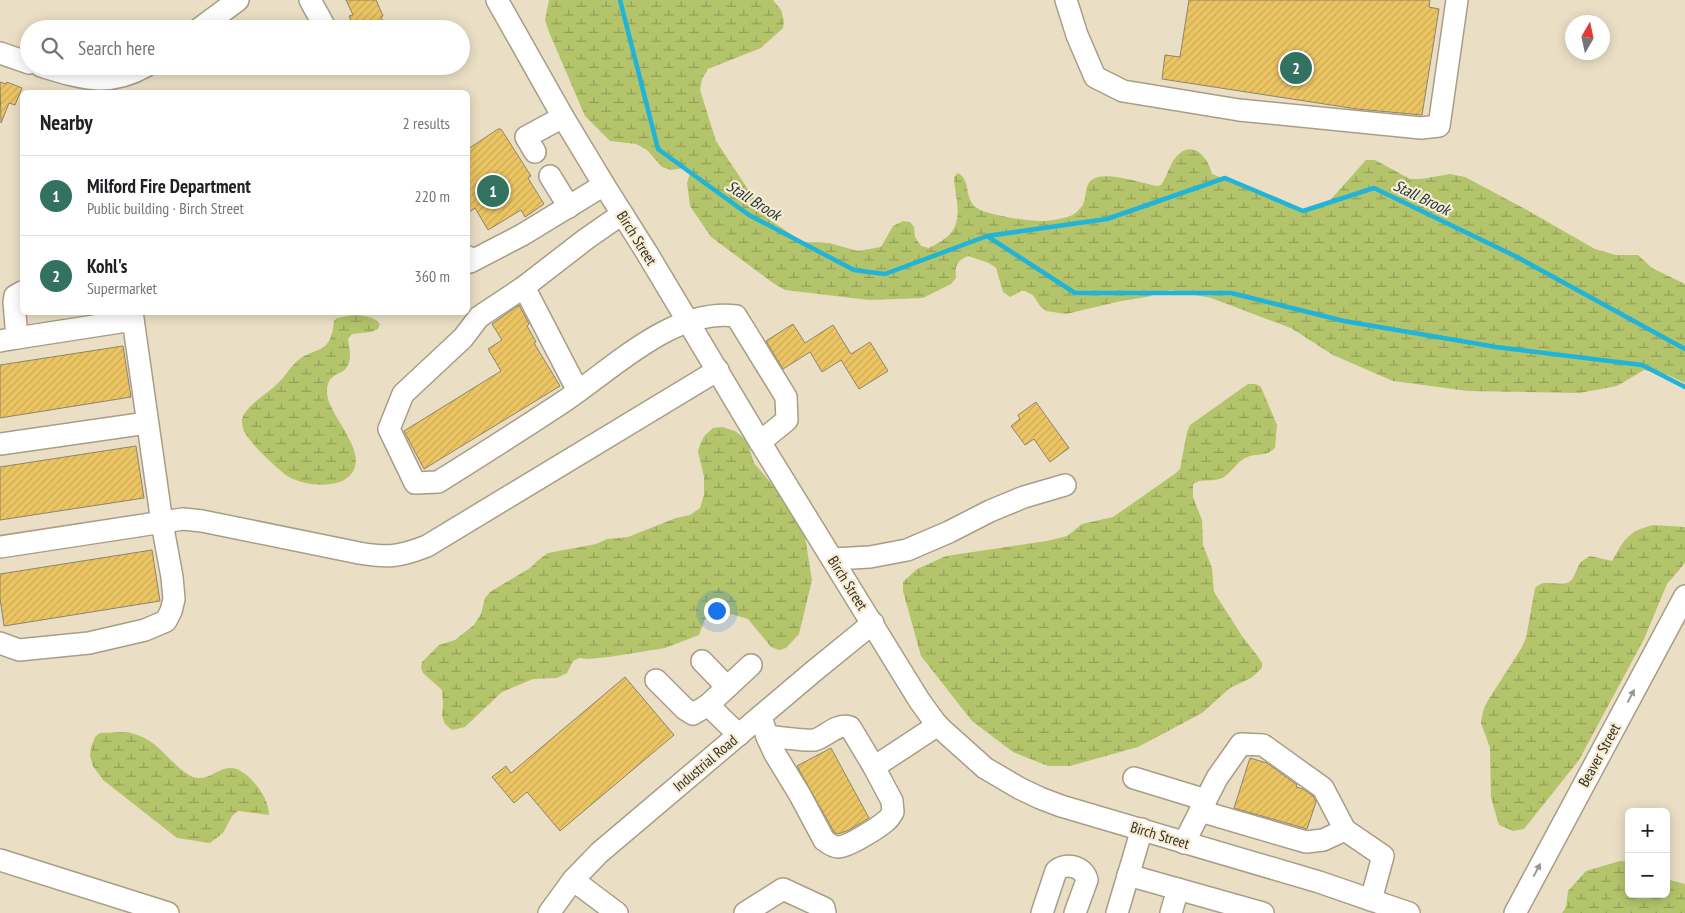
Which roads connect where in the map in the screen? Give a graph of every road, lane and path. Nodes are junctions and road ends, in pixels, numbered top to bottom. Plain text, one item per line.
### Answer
1 (238, 0) edge
2 (310, 0) edge
3 (497, 0) edge
4 (1066, 0) edge
5 (1457, 0) edge
6 (211, 20) edge
7 (321, 20) edge
8 (0, 54) edge
9 (20, 60) edge
10 (69, 75) edge
11 (125, 75) edge
12 (562, 116) junction
13 (535, 152) dead end
14 (550, 176) dead end
15 (604, 186) junction
16 (569, 207) junction
17 (622, 214) junction
18 (470, 262) edge
19 (524, 287) junction
20 (20, 293) edge
21 (133, 316) edge
22 (688, 322) junction
23 (9, 340) edge
24 (718, 370) junction
25 (578, 391) junction
26 (148, 423) junction
27 (760, 442) junction
28 (0, 444) edge
29 (1065, 485) dead end
30 (162, 523) junction
31 (0, 547) edge
32 (833, 559) junction
33 (1685, 596) edge
34 (873, 623) junction
35 (0, 643) edge
36 (702, 661) dead end
37 (751, 665) dead end
38 (656, 680) dead end
39 (727, 687) junction
40 (708, 706) junction
41 (938, 725) junction
42 (764, 726) junction
43 (738, 735) junction
44 (874, 767) junction
45 (1134, 778) dead end
46 (1203, 806) junction
47 (1142, 829) junction
48 (1345, 830) junction
49 (1184, 843) junction
50 (0, 860) edge
51 (1128, 876) junction
52 (573, 880) junction
53 (1178, 889) junction
54 (1371, 900) junction
55 (168, 913) edge
56 (549, 913) edge
57 (617, 913) edge
58 (745, 913) edge
59 (826, 913) edge
60 (1042, 913) edge
61 (1076, 913) edge
62 (1117, 913) edge
63 (1170, 913) edge
64 (1263, 913) edge
65 (1409, 913) edge
66 (1515, 913) edge

1 - 6 street
2 - 7 street
3 - 12 street, Birch Street
4 - 5 street
8 - 9 street
10 - 11 street
12 - 13 street
12 - 15 street, Birch Street
14 - 16 street
15 - 16 street
15 - 17 street, Birch Street
16 - 18 street
17 - 19 street
17 - 22 street, Birch Street
19 - 25 street
19 - 25 street
20 - 23 street
21 - 23 street
21 - 26 street
22 - 24 street, Birch Street
22 - 25 street
22 - 27 street
24 - 27 street, Birch Street
24 - 30 street
26 - 28 street
26 - 30 street
27 - 32 street, Birch Street
29 - 32 street
30 - 31 street
30 - 35 street
32 - 34 street, Birch Street
66 -> 33 street, Beaver Street
34 - 41 street, Birch Street
34 - 42 street, Industrial Road
36 - 39 street
37 - 39 street
38 - 40 street
39 - 40 street
40 - 43 street
41 - 44 street
41 - 47 street, Birch Street
42 - 43 street, Industrial Road
42 - 44 street
42 - 44 street
43 - 52 street, Industrial Road
45 - 46 street
46 - 48 street
46 - 48 street
46 - 49 street
47 - 49 street, Birch Street
47 - 51 street
48 - 54 street
49 - 54 street, Birch Street
50 - 55 street
51 - 53 street
51 - 62 street
52 - 56 street, Industrial Road
52 - 57 street
53 - 63 street
53 - 64 street
54 - 65 street, Birch Street
58 - 59 street
60 - 61 street

